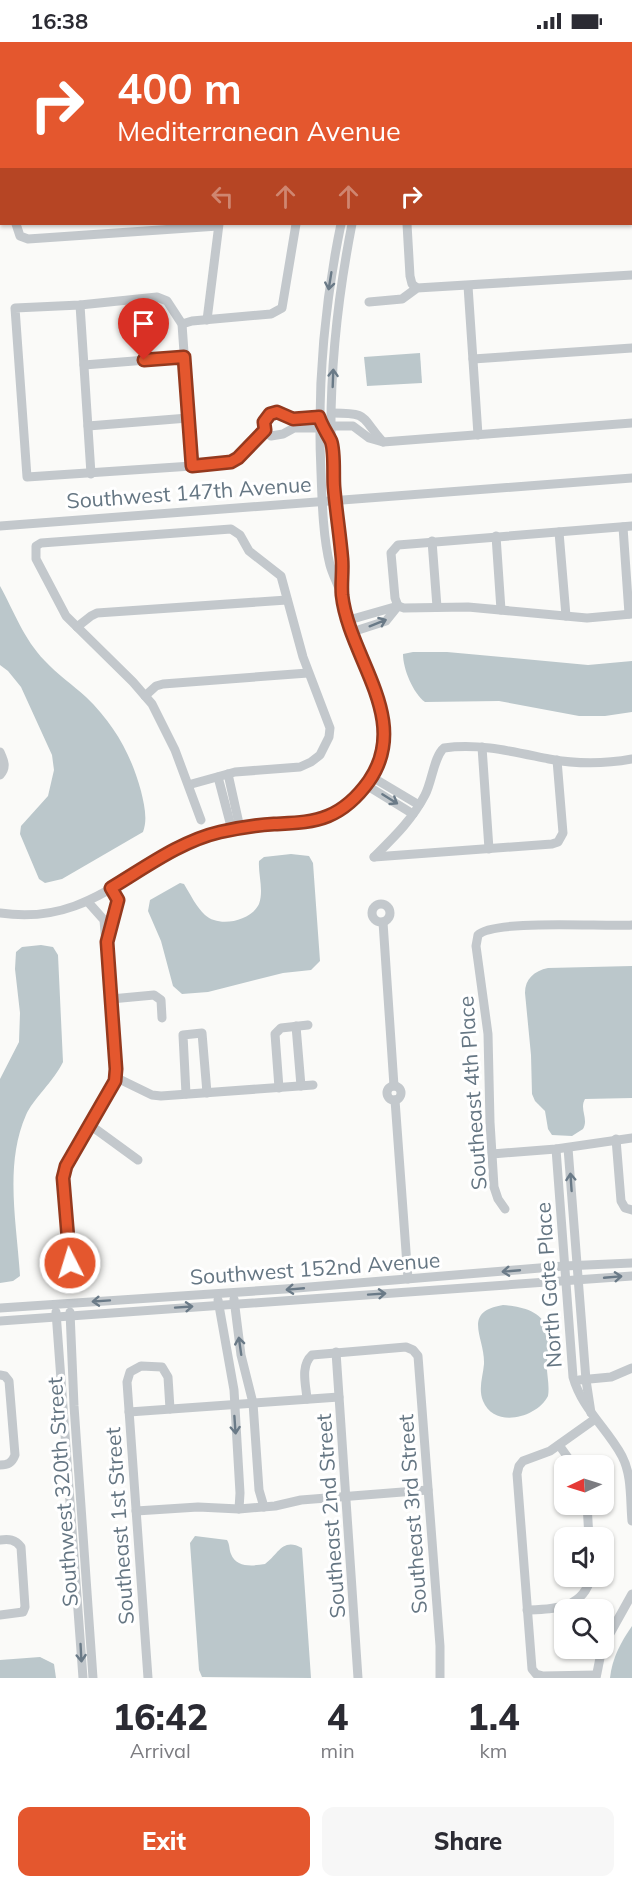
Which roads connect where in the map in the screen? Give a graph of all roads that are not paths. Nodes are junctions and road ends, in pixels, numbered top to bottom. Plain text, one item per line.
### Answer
1 (16, 225) edge
2 (219, 225) edge
3 (296, 225) edge
4 (341, 225) edge
5 (352, 225) edge
6 (407, 225) edge
7 (632, 275) edge
8 (468, 286) junction
9 (417, 288) junction
10 (369, 302) dead end
11 (80, 305) junction
12 (207, 320) junction
13 (182, 324) junction
14 (632, 348) edge
15 (184, 357) junction
16 (473, 360) junction
17 (84, 365) junction
18 (320, 404) junction
19 (332, 413) junction
20 (285, 416) junction
21 (319, 417) junction
22 (188, 418) junction
23 (632, 423) edge
24 (88, 426) junction
25 (331, 426) junction
26 (319, 428) junction
27 (265, 430) junction
28 (283, 434) junction
29 (478, 435) junction
30 (331, 442) junction
31 (383, 442) junction
32 (192, 466) junction
33 (92, 474) junction
34 (632, 478) edge
35 (335, 499) junction
36 (322, 500) junction
37 (0, 526) edge
38 (628, 527) edge
39 (560, 532) junction
40 (496, 536) junction
41 (432, 541) junction
42 (342, 597) junction
43 (287, 600) junction
44 (398, 606) junction
45 (437, 607) junction
46 (501, 610) junction
47 (630, 614) edge
48 (566, 616) junction
49 (349, 620) junction
50 (77, 627) junction
51 (352, 632) junction
52 (308, 673) junction
53 (145, 696) junction
54 (482, 747) junction
55 (0, 752) edge
56 (632, 759) edge
57 (557, 760) junction
58 (632, 764) edge
59 (0, 775) edge
60 (223, 776) junction
61 (369, 781) junction
62 (188, 785) junction
63 (419, 805) junction
64 (413, 814) junction
65 (201, 820) dead end
66 (236, 829) junction
67 (395, 836) junction
68 (489, 849) junction
69 (410, 854) junction
70 (111, 888) junction
71 (88, 902) junction
72 (0, 913) edge
73 (109, 920) junction
74 (383, 922) dead end
75 (632, 925) edge
76 (111, 999) junction
77 (162, 1018) dead end
78 (308, 1024) dead end
79 (296, 1026) junction
80 (115, 1077) junction
81 (313, 1085) dead end
82 (301, 1086) junction
83 (279, 1088) junction
84 (207, 1093) junction
85 (186, 1094) junction
86 (90, 1125) junction
87 (632, 1138) edge
88 (616, 1139) junction
89 (568, 1148) junction
90 (556, 1149) junction
91 (492, 1154) junction
92 (138, 1160) dead end
93 (505, 1209) dead end
94 (630, 1210) edge
95 (573, 1212) junction
96 (561, 1213) junction
97 (70, 1263) dead end
98 (632, 1263) edge
99 (564, 1266) junction
100 (578, 1266) junction
101 (632, 1276) edge
102 (408, 1279) junction
103 (578, 1280) junction
104 (565, 1281) junction
105 (234, 1293) junction
106 (217, 1294) junction
107 (69, 1303) junction
108 (55, 1304) junction
109 (234, 1304) junction
110 (218, 1305) junction
111 (0, 1308) edge
112 (70, 1316) junction
113 (56, 1317) junction
114 (0, 1321) edge
115 (582, 1331) junction
116 (569, 1332) junction
117 (336, 1352) junction
118 (632, 1368) edge
119 (3, 1375) edge
120 (246, 1379) junction
121 (585, 1380) junction
122 (232, 1381) junction
123 (574, 1381) junction
124 (339, 1397) junction
125 (307, 1399) junction
126 (253, 1404) junction
127 (234, 1405) junction
128 (170, 1409) junction
129 (129, 1412) junction
130 (593, 1416) junction
131 (560, 1445) junction
132 (567, 1455) edge
133 (0, 1465) edge
134 (429, 1490) junction
135 (346, 1496) junction
136 (264, 1507) junction
137 (238, 1509) junction
138 (136, 1511) junction
139 (632, 1521) edge
140 (0, 1540) edge
141 (586, 1587) edge
142 (632, 1594) edge
143 (527, 1611) junction
144 (0, 1615) edge
145 (614, 1626) edge
146 (600, 1659) edge
147 (596, 1677) edge
148 (83, 1678) edge
149 (93, 1678) edge
150 (148, 1678) edge
151 (358, 1678) edge
152 (440, 1678) edge

1 - 2 street
2 - 12 street
3 - 12 street
4 -> 18 street
19 -> 5 street
6 - 9 street
7 - 8 street
8 - 9 street
8 - 16 street
9 - 10 street
11 - 13 street
11 - 17 street
11 - 33 street
12 - 13 street
13 - 15 street
14 - 16 street
15 - 17 street
15 - 22 street
16 - 29 street
17 - 24 street
18 - 21 street
18 - 25 street
19 - 25 street
19 - 31 street
20 - 21 street
20 - 27 street
20 - 28 street
21 - 26 street
21 - 30 street
22 - 24 street
22 - 32 street
23 - 29 street
24 - 33 street
25 - 30 street
25 - 31 street
26 - 28 street
26 - 36 street
27 - 28 street
27 - 32 street
29 - 31 street
30 - 35 street
32 - 33 street
34 - 35 street, Southwest 147th Avenue
35 - 36 street, Southwest 147th Avenue
35 - 42 street
36 - 37 street, Southwest 147th Avenue
36 - 42 street
38 - 39 street
38 - 47 street
39 - 40 street
39 - 48 street
40 - 41 street
40 - 46 street
41 - 44 street
41 - 45 street
42 - 49 street
43 - 50 street
43 - 50 street
43 - 52 street
44 - 45 street
44 - 49 street
51 -> 44 street
45 - 46 street
46 - 48 street
47 - 48 street
49 - 51 street
50 - 53 street
51 - 61 street
52 - 53 street
52 - 60 street
53 - 62 street
54 - 57 street
54 - 63 street
54 - 68 street
55 - 59 street
56 - 57 street
56 - 58 street
57 - 68 street
60 - 62 street
60 - 66 street
61 - 63 street
61 -> 64 street
61 - 66 street
62 - 65 street
63 - 64 street
64 - 67 street
66 - 70 street
67 - 69 street
67 - 69 street
68 - 69 street
70 - 71 street
70 - 73 street
71 - 72 street
71 - 73 street
73 - 76 street
74 - 102 street
75 - 91 street, Southeast 4th Place
76 - 77 street
76 - 80 street
78 - 79 street
79 - 82 street
79 - 83 street
80 - 85 street
80 - 86 street
81 - 82 street
82 - 83 street
83 - 84 street
84 - 85 street
84 - 85 street
86 - 92 street
86 - 97 street
87 - 88 street
88 - 89 street
88 - 94 street
89 - 90 street
95 -> 89 street, North Gate Place
90 - 91 street
90 - 96 street, North Gate Place
91 - 93 street, Southeast 4th Place
95 - 96 street
95 - 100 street, North Gate Place
96 - 99 street, North Gate Place
98 - 100 street, Southwest 152nd Avenue
99 - 100 street, Southwest 152nd Avenue
99 -> 102 street, Southwest 152nd Avenue
99 - 104 street, North Gate Place
100 - 103 street, North Gate Place
103 -> 101 street, Southwest 152nd Avenue
102 -> 105 street, Southwest 152nd Avenue
103 - 104 street, Southwest 152nd Avenue
103 - 115 street, North Gate Place
109 -> 104 street, Southwest 152nd Avenue
104 - 116 street, North Gate Place
105 - 106 street, Southwest 152nd Avenue
105 - 109 street
106 -> 107 street, Southwest 152nd Avenue
106 - 110 street
107 - 108 street, Southwest 152nd Avenue
107 - 112 street, Southwest 320th Street
108 - 111 street, Southwest 152nd Avenue
108 - 113 street, Southwest 320th Street
109 - 110 street, Southwest 152nd Avenue
120 -> 109 street
112 -> 110 street, Southwest 152nd Avenue
110 - 122 street
112 - 113 street, Southwest 152nd Avenue
112 - 149 street, Southwest 320th Street
113 - 114 street, Southwest 152nd Avenue
113 -> 148 street, Southwest 320th Street
115 - 116 street
115 - 121 street, North Gate Place
116 - 123 street, North Gate Place
117 - 124 street, Southeast 2nd Street
117 - 125 street
117 - 134 street, Southeast 3rd Street
118 - 121 street
119 - 133 street
120 - 122 street
120 - 126 street
121 - 123 street
121 - 130 street, North Gate Place
122 - 127 street
123 - 130 street, North Gate Place
124 - 125 street
124 - 135 street, Southeast 2nd Street
125 - 126 street
126 - 127 street
126 - 136 street
127 - 128 street
127 -> 137 street
128 - 129 street
128 - 129 street, Southeast 1st Street
129 - 138 street, Southeast 1st Street
130 - 131 street
130 - 139 street, North Gate Place
131 - 132 street
131 - 143 street
134 - 135 street
134 - 152 street, Southeast 3rd Street
135 - 136 street
135 - 151 street, Southeast 2nd Street
136 - 137 street
137 - 138 street
138 - 150 street, Southeast 1st Street
140 - 144 street
141 - 143 street
142 - 145 street
143 - 147 street
146 - 147 street

